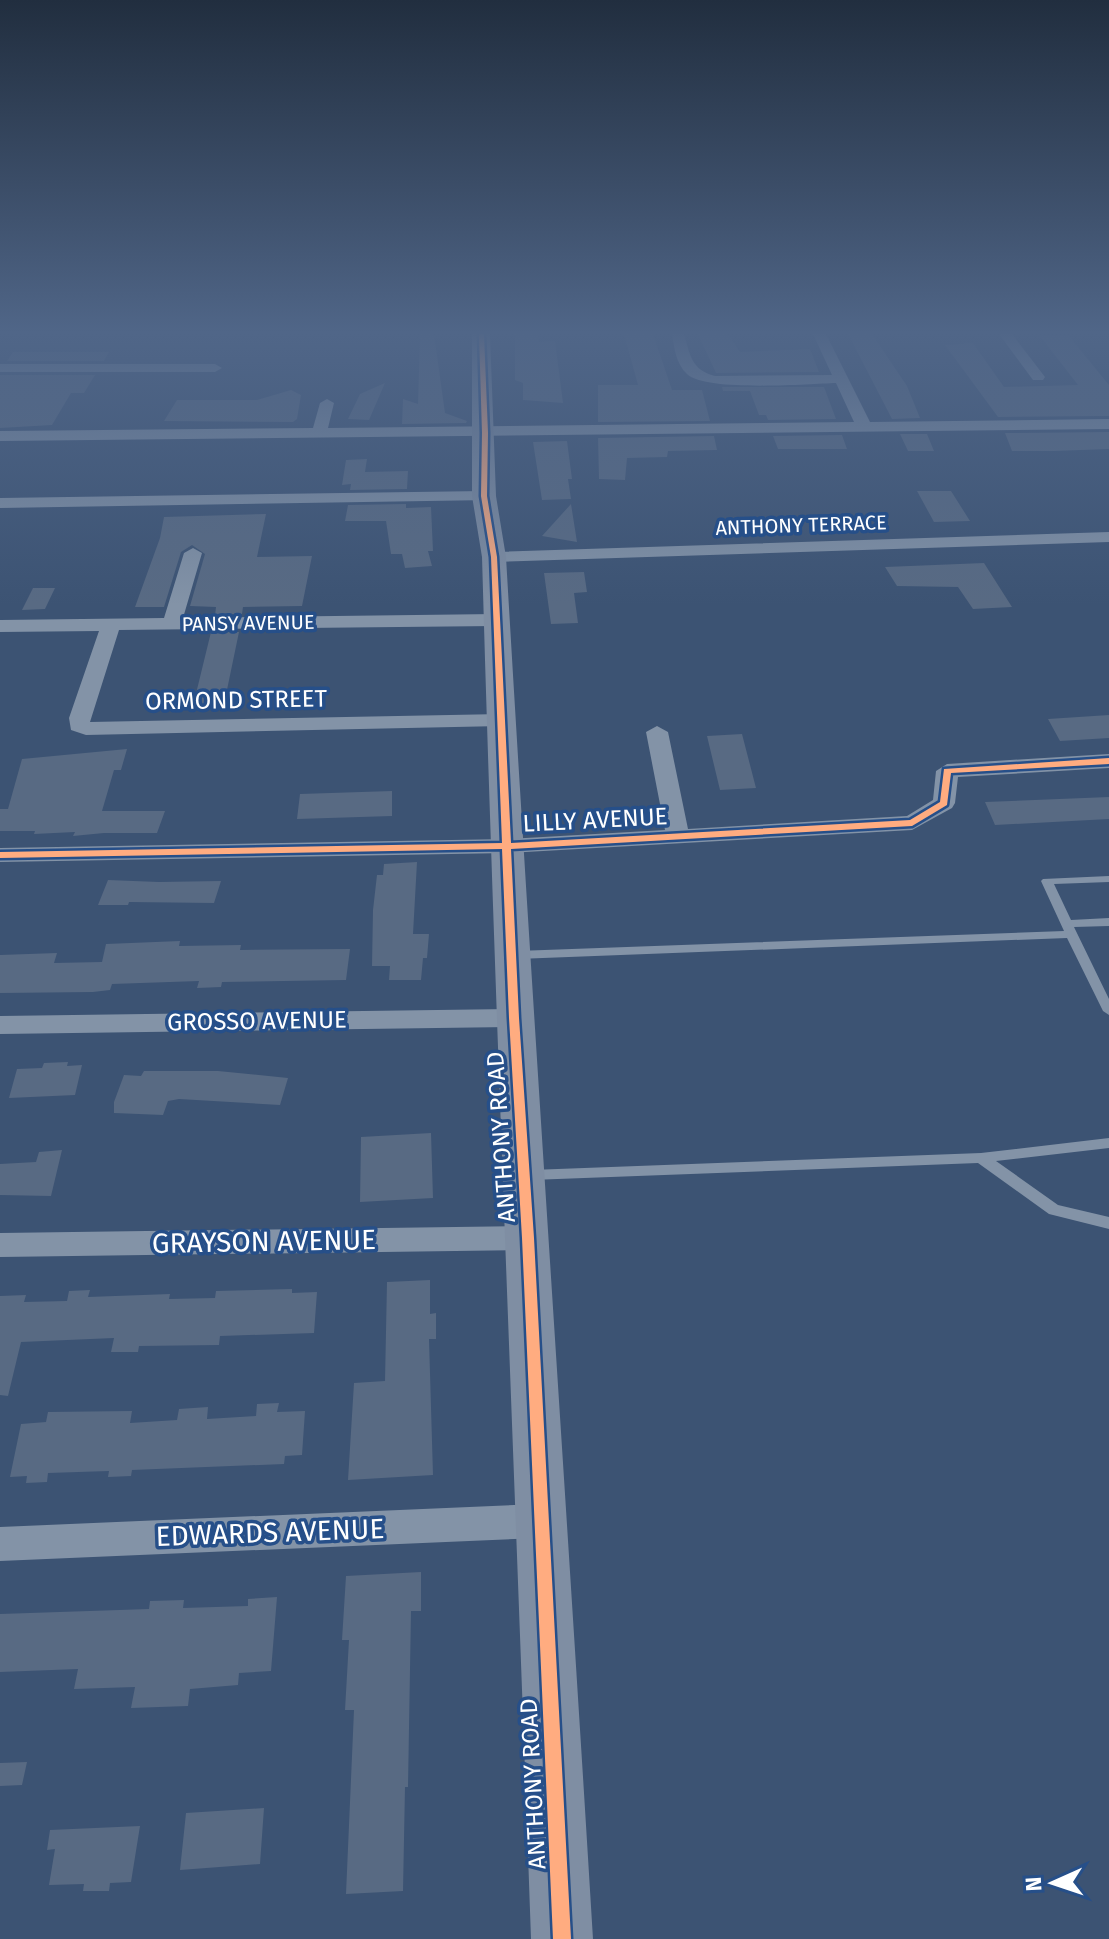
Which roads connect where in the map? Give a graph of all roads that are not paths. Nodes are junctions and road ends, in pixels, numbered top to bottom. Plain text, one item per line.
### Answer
1 (321, 424) edge
2 (485, 424) edge
3 (1049, 424) edge
4 (864, 426) joint
5 (485, 433) junction
6 (319, 434) junction
7 (0, 436) edge
8 (484, 496) junction
9 (0, 503) edge
10 (1109, 537) edge
11 (193, 553) dead end
12 (494, 557) junction
13 (496, 620) junction
14 (172, 623) junction
15 (111, 624) junction
16 (0, 626) edge
17 (502, 720) junction
18 (657, 732) dead end
19 (1109, 761) edge
20 (678, 835) junction
21 (508, 846) junction
22 (0, 855) edge
23 (1109, 879) edge
24 (1109, 922) edge
25 (1069, 929) junction
26 (512, 955) junction
27 (1109, 1011) edge
28 (514, 1018) junction
29 (0, 1025) edge
30 (1109, 1143) edge
31 (981, 1158) junction
32 (524, 1175) junction
33 (1109, 1223) edge
34 (528, 1238) junction
35 (0, 1245) edge
36 (539, 1521) junction
37 (0, 1544) edge
38 (562, 1939) edge

1 - 6 street
2 - 5 street, ANTHONY ROAD
3 - 4 street
4 - 5 street
5 - 6 street
5 - 8 street, ANTHONY ROAD
6 - 7 street
8 - 9 street
8 - 12 street, ANTHONY ROAD
10 - 12 street, ANTHONY TERRACE
11 - 14 street
12 - 13 street, ANTHONY ROAD
13 - 14 street, PANSY AVENUE
13 - 17 street, ANTHONY ROAD
14 - 15 street, PANSY AVENUE
15 - 16 street, PANSY AVENUE
15 - 17 street, ORMOND STREET
17 - 21 street, ANTHONY ROAD
18 - 20 street
19 - 20 street, LILLY AVENUE
20 - 21 street, LILLY AVENUE
21 - 22 street, LILLY AVENUE
21 - 26 street, ANTHONY ROAD
23 - 25 lane
24 - 25 lane
25 - 26 lane
25 - 27 lane
26 - 28 street, ANTHONY ROAD
28 - 29 street, GROSSO AVENUE
28 - 32 street, ANTHONY ROAD
30 - 31 lane
31 - 32 lane
31 - 33 lane
32 - 34 street, ANTHONY ROAD
34 - 35 street, GRAYSON AVENUE
34 - 36 street, ANTHONY ROAD
36 - 37 street, EDWARDS AVENUE
36 - 38 street, ANTHONY ROAD

